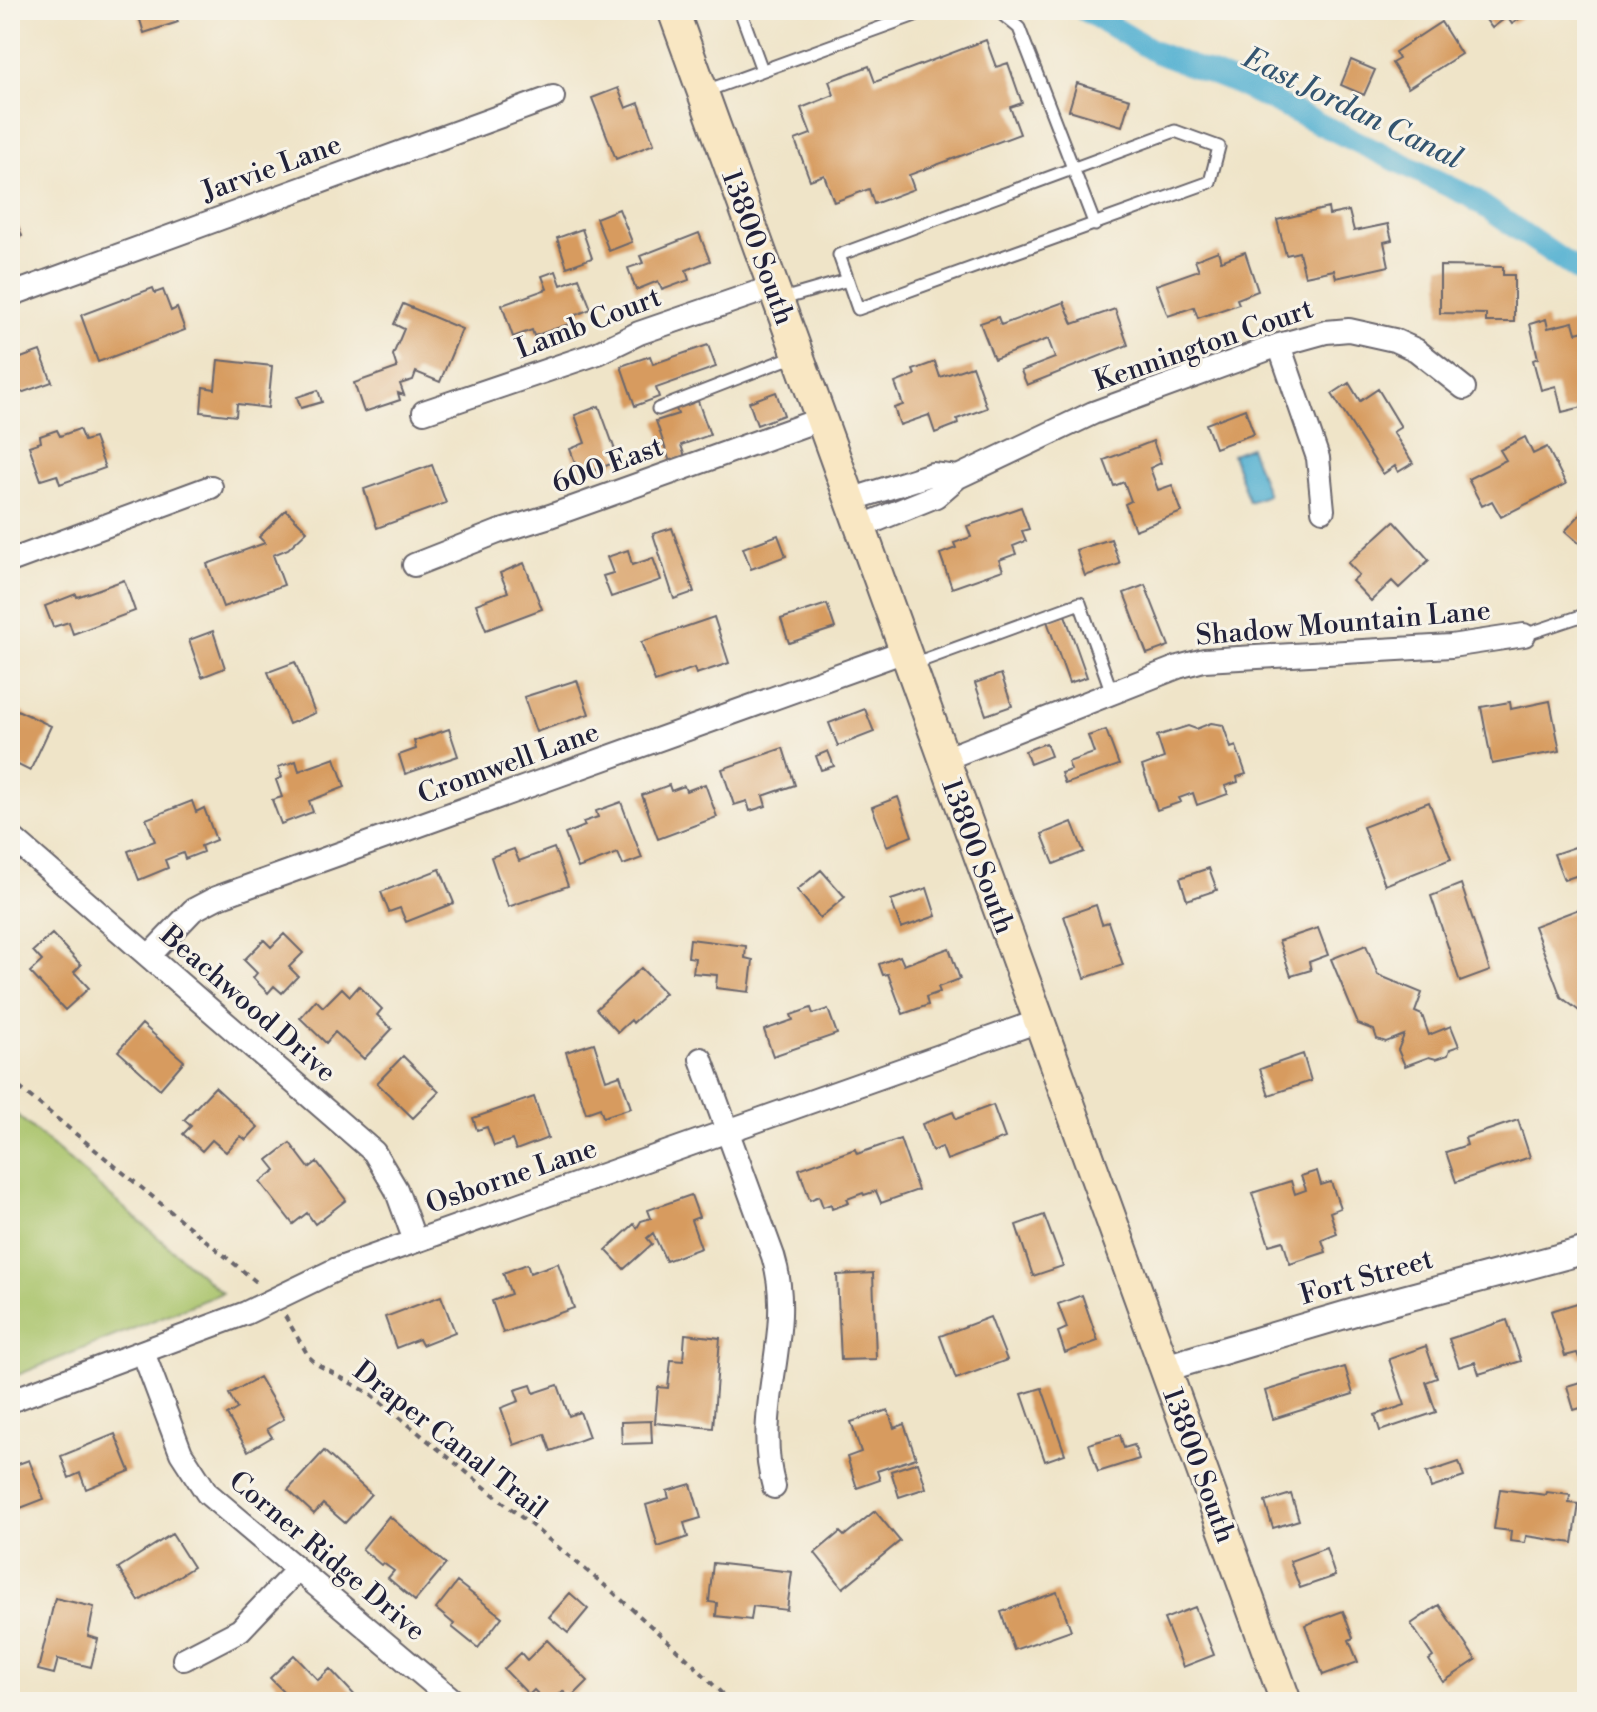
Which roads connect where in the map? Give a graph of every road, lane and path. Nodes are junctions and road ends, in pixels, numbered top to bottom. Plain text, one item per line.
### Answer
1 (673, 10) edge
2 (929, 10) edge
3 (997, 10) edge
4 (743, 11) edge
5 (762, 70) junction
6 (702, 92) junction
7 (553, 97) dead end
8 (1074, 169) junction
9 (1095, 225) junction
10 (848, 280) junction
11 (775, 294) junction
12 (10, 295) edge
13 (1279, 345) junction
14 (798, 355) junction
15 (1464, 388) dead end
16 (658, 409) dead end
17 (424, 412) dead end
18 (821, 419) junction
19 (211, 487) dead end
20 (1323, 510) dead end
21 (855, 514) junction
22 (10, 561) edge
23 (414, 565) dead end
24 (1587, 614) edge
25 (1524, 635) joint
26 (907, 658) junction
27 (1112, 693) junction
28 (944, 759) junction
29 (10, 836) edge
30 (149, 956) junction
31 (1039, 1021) junction
32 (701, 1059) dead end
33 (10, 1080) edge
34 (726, 1131) junction
35 (415, 1241) junction
36 (1587, 1250) edge
37 (274, 1301) junction
38 (143, 1352) junction
39 (1165, 1368) junction
40 (10, 1401) edge
41 (774, 1487) dead end
42 (297, 1570) junction
43 (184, 1659) dead end
44 (455, 1702) edge
45 (730, 1702) edge
46 (1286, 1702) edge

1 - 6 main road, 13800 South
2 - 5 lane
3 - 8 lane
4 - 5 lane
5 - 6 lane
6 - 11 main road, 13800 South
7 - 12 street, Jarvie Lane
8 - 9 lane
8 - 9 lane
8 - 10 lane
9 - 10 lane
10 - 11 lane
11 - 14 main road, 13800 South
11 - 17 street, Lamb Court
13 - 15 street, Kennington Court
13 - 20 street
13 - 21 street, Kennington Court
14 - 16 lane
14 - 18 main road, 13800 South
18 - 21 main road, 13800 South
18 - 23 street, 600 East
19 - 22 street
21 - 26 main road, 13800 South
24 - 25 lane
25 - 27 street, Shadow Mountain Lane
26 - 27 lane
26 - 28 main road, 13800 South
26 - 30 street, Cromwell Lane
27 - 28 street, Shadow Mountain Lane
28 - 31 main road, 13800 South
29 - 30 street, Beachwood Drive
30 - 35 street, Beachwood Drive
31 - 34 street, Osborne Lane
31 - 39 main road, 13800 South
32 - 34 street
33 - 37 path, Draper Canal Trail
34 - 35 street, Osborne Lane
34 - 41 street
35 - 37 street, Osborne Lane
36 - 39 street, Fort Street
37 - 38 street, Osborne Lane
37 - 45 path, Draper Canal Trail
38 - 40 street, Osborne Lane
38 - 42 street, Corner Ridge Drive
39 - 46 main road, 13800 South
42 - 43 street
42 - 44 street, Corner Ridge Drive

